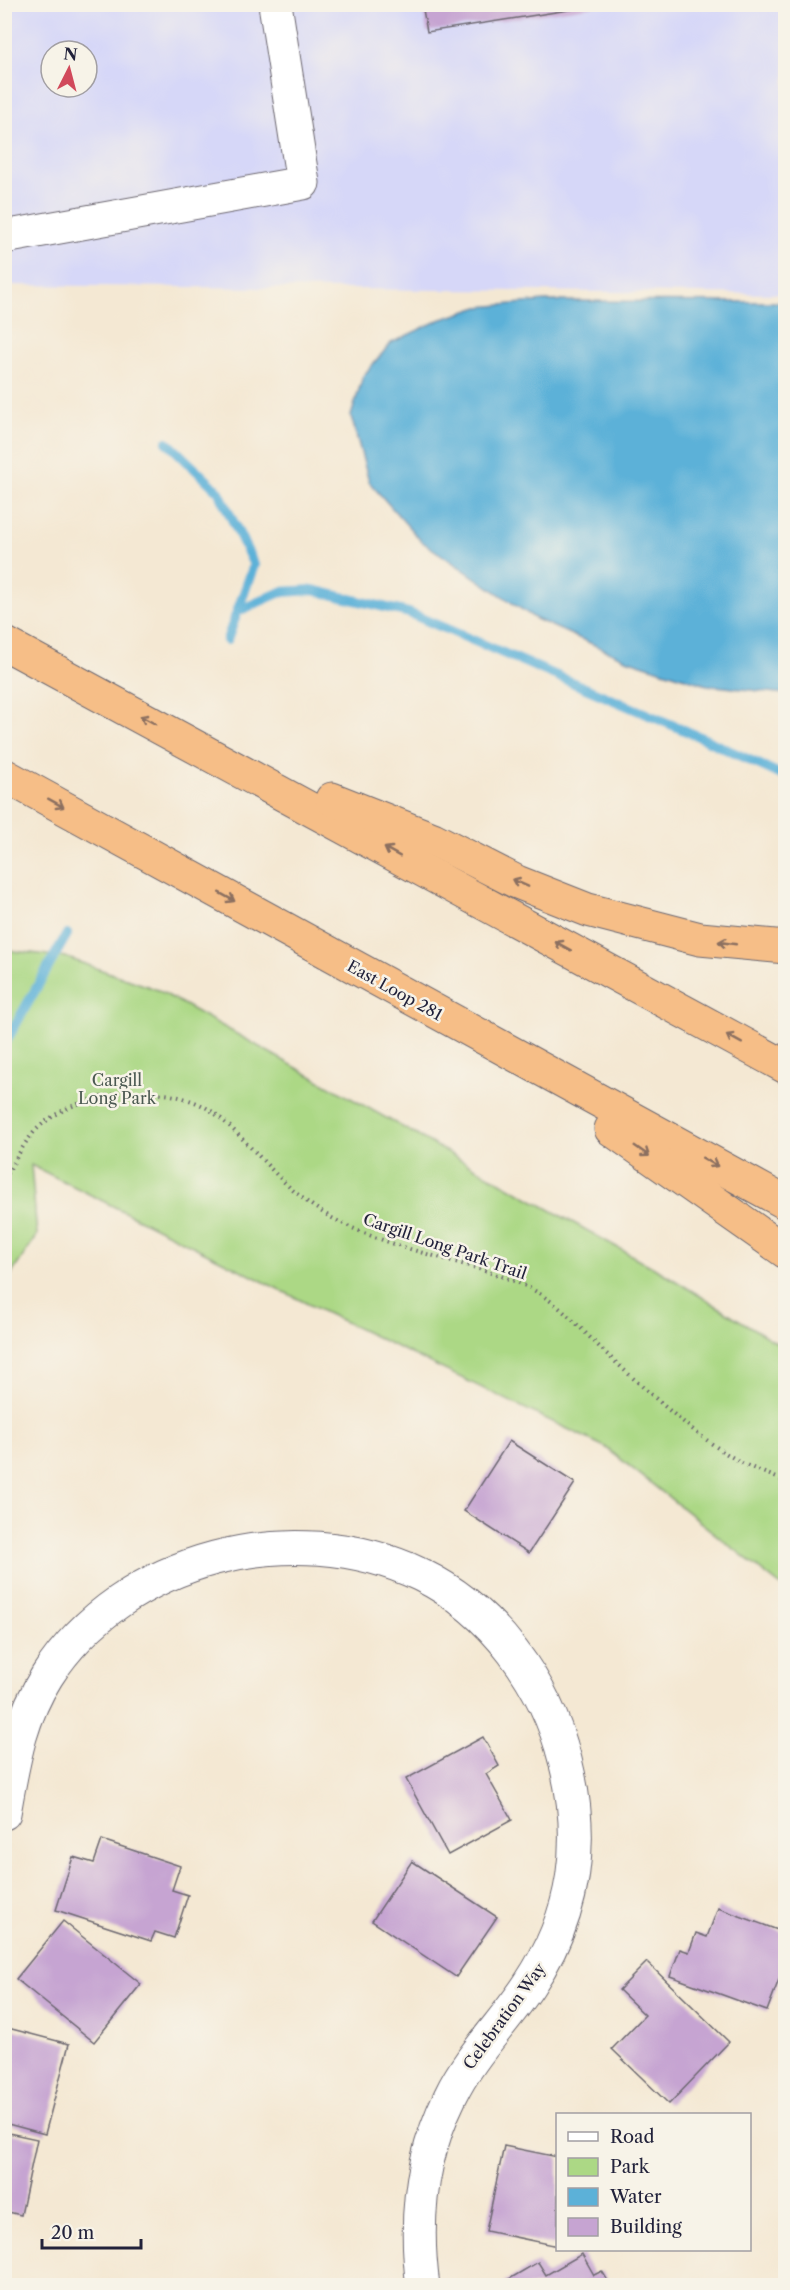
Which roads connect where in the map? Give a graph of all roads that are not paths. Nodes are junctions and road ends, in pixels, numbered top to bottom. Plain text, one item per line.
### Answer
1 (275, 4) edge
2 (4, 237) edge
3 (4, 643) edge
4 (200, 747) junction
5 (4, 775) edge
6 (786, 947) edge
7 (474, 1033) junction
8 (786, 1067) edge
9 (786, 1203) edge
10 (786, 1252) edge
11 (4, 1813) edge
12 (423, 2286) edge

1 - 2 street
4 -> 3 highway
6 -> 4 highway
8 -> 4 highway
5 -> 7 highway, East Loop 281
7 -> 9 highway, East Loop 281
7 -> 10 highway
11 - 12 street, Celebration Way

